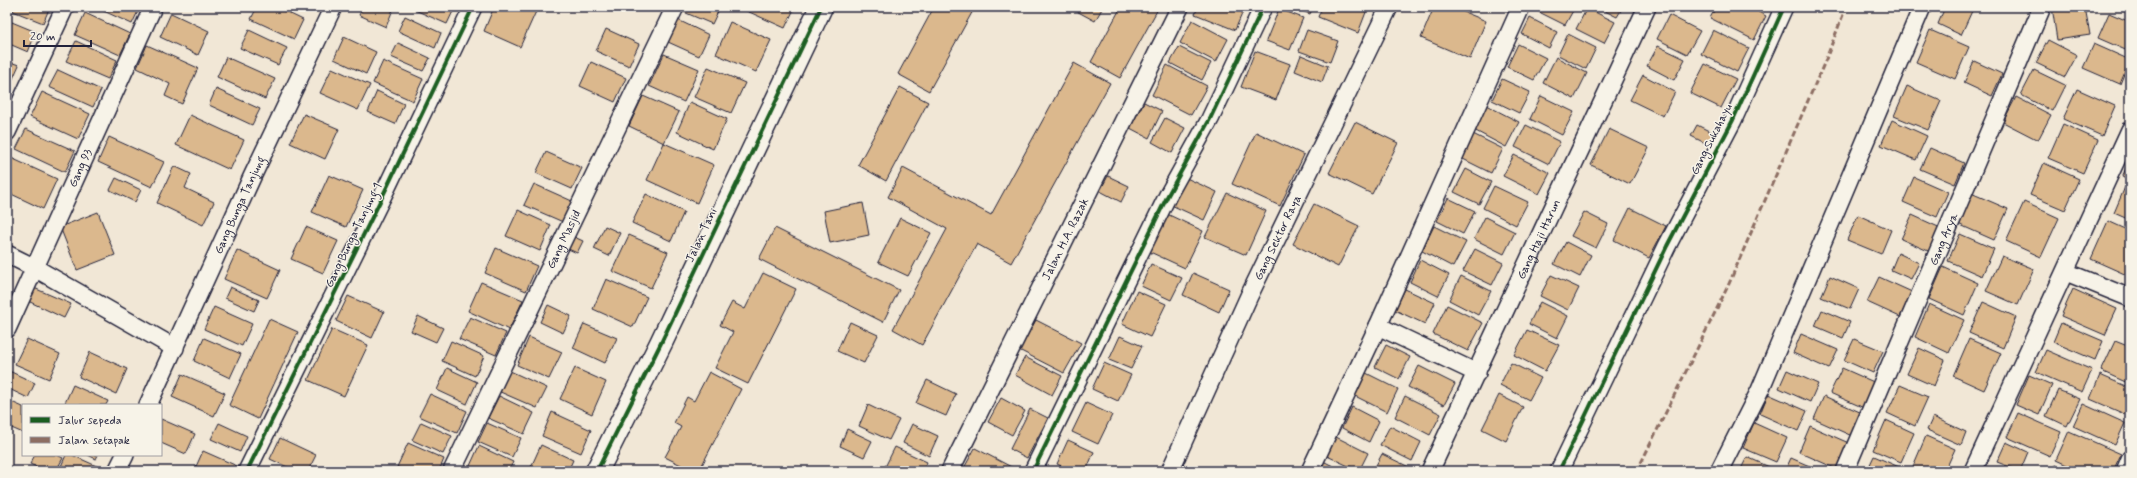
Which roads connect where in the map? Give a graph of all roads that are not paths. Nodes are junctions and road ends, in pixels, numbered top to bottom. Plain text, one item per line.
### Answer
1 (65, 7) edge
2 (154, 7) edge
3 (333, 7) edge
4 (473, 7) edge
5 (675, 7) edge
6 (821, 7) edge
7 (1180, 7) edge
8 (1263, 7) edge
9 (1390, 7) edge
10 (1521, 7) edge
11 (1647, 7) edge
12 (1784, 7) edge
13 (1922, 7) edge
14 (2042, 7) edge
15 (2130, 130) edge
16 (7, 132) edge
17 (7, 254) edge
18 (35, 268) junction
19 (2066, 272) junction
20 (2130, 298) edge
21 (1378, 326) junction
22 (7, 329) edge
23 (175, 348) junction
24 (1477, 373) junction
25 (148, 404) edge
26 (124, 456) edge
27 (2130, 459) edge
28 (117, 471) edge
29 (247, 471) edge
30 (452, 471) edge
31 (597, 471) edge
32 (950, 471) edge
33 (1033, 471) edge
34 (1170, 471) edge
35 (1310, 471) edge
36 (1430, 471) edge
37 (1559, 471) edge
38 (1719, 471) edge
39 (1845, 471) edge
40 (1973, 471) edge
41 (2124, 471) edge

1 - 16 street
2 - 18 street, Gang 93
3 - 23 street, Gang Bunga Tanjung
4 - 29 street, Gang Bunga Tanjung 1
5 - 30 street, Gang Masjid
6 - 31 street, Jalan Tani
7 - 32 street, Jalan H.A. Razak
8 - 33 street
9 - 34 street, Gang Sektor Raya
10 - 21 street
11 - 24 street, Gang Haji Harun
12 - 37 street, Gang Sukahayu
13 - 38 street
14 - 39 street, Gang Arya
15 - 19 street
17 - 18 street
18 - 22 street, Gang 93
18 - 23 street
19 - 20 street
19 - 40 street
21 - 24 street
21 - 35 street
23 - 25 street, Gang Bunga Tanjung
24 - 36 street, Gang Haji Harun
26 - 28 street
27 - 41 street

